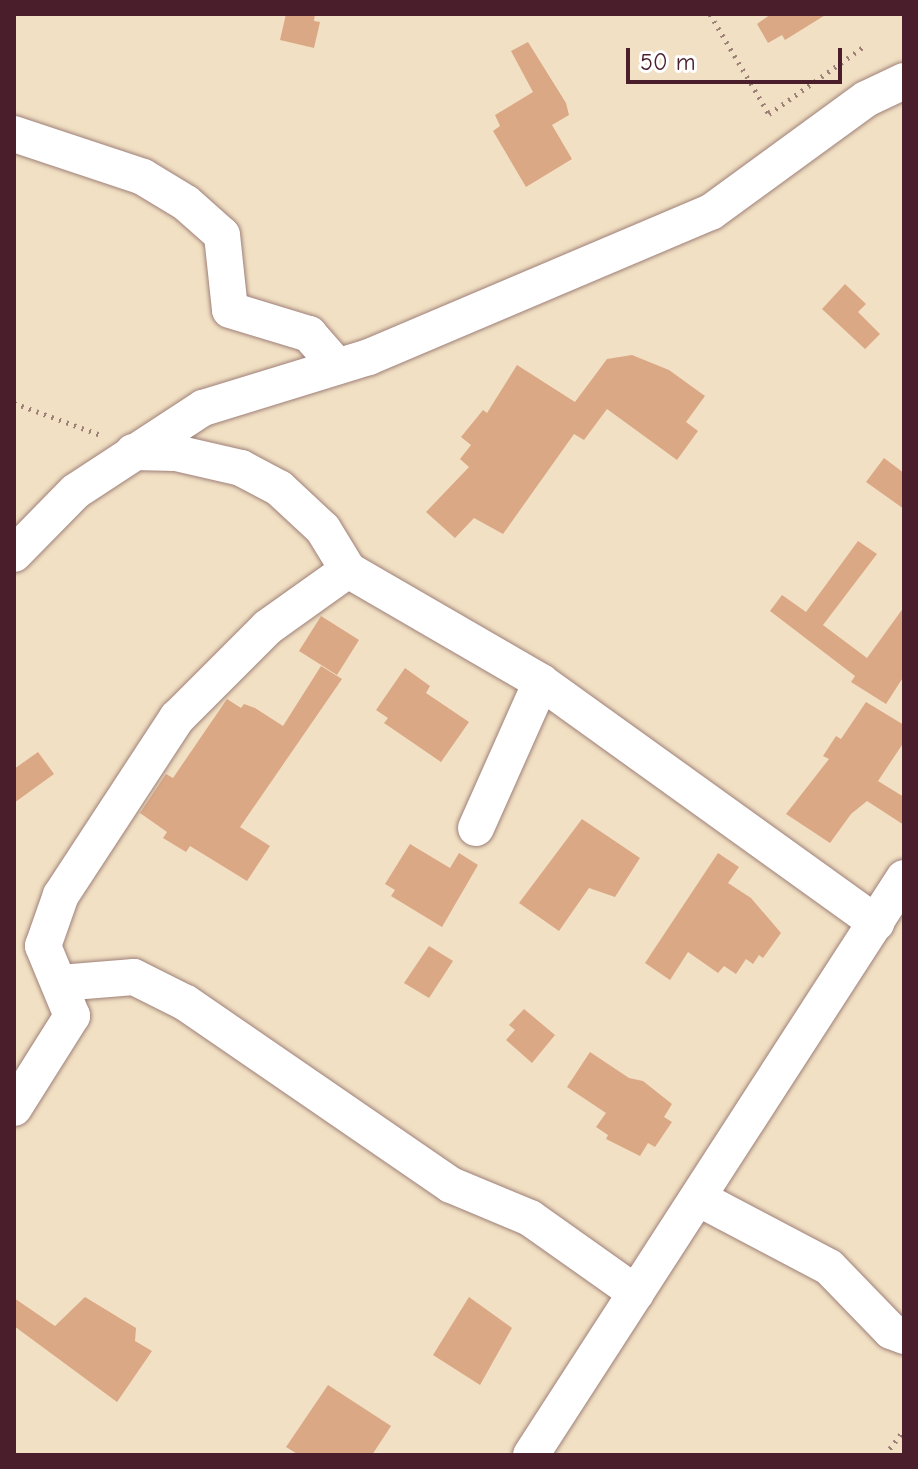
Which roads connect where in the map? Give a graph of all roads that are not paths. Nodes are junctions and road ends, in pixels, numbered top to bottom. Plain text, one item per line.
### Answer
1 (904, 81) edge
2 (14, 134) edge
3 (334, 363) junction
4 (133, 452) junction
5 (14, 554) edge
6 (348, 570) junction
7 (541, 682) junction
8 (476, 828) dead end
9 (904, 878) edge
10 (876, 923) junction
11 (28, 938) edge
12 (60, 983) junction
13 (14, 1108) edge
14 (698, 1198) junction
15 (636, 1293) junction
16 (904, 1336) edge
17 (531, 1455) edge

1 - 3 street
2 - 3 street
3 - 4 street
4 - 5 street
4 - 6 street
6 - 7 street
6 - 11 street
7 - 8 street
7 - 10 street
9 - 10 street
10 - 14 street
11 - 12 street
12 - 13 street
12 - 15 street
14 - 15 street
14 - 16 street
15 - 17 street

